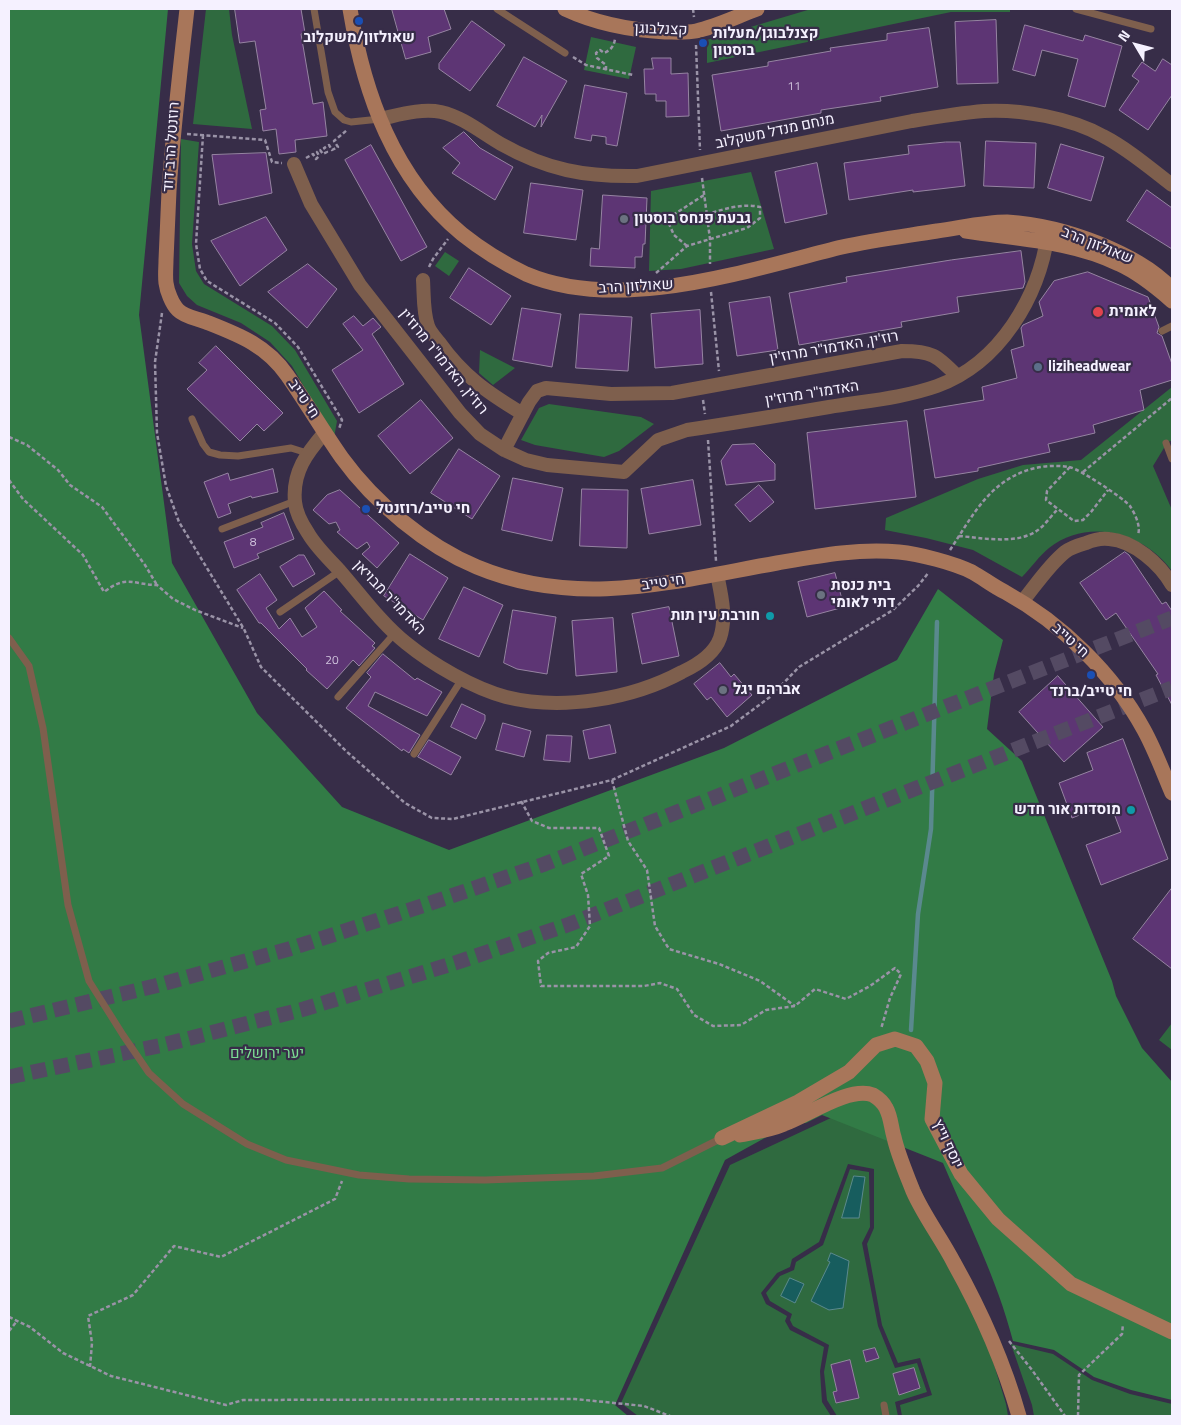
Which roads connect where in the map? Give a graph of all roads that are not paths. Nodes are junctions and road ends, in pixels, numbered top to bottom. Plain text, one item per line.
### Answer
1 (187, 9) edge
2 (314, 9) edge
3 (350, 9) edge
4 (497, 9) edge
5 (565, 9) edge
6 (757, 9) edge
7 (1076, 9) edge
8 (1151, 29) dead end
9 (564, 52) road end
10 (380, 119) junction
11 (294, 164) road end
12 (1172, 185) edge
13 (1049, 228) junction
14 (954, 229) junction
15 (1046, 244) junction
16 (423, 280) road end
17 (166, 286) joint
18 (1172, 288) edge
19 (1172, 302) edge
20 (1172, 326) edge
21 (1162, 331) dead end
22 (957, 376) junction
23 (523, 414) junction
24 (192, 419) dead end
25 (325, 432) junction
26 (1166, 443) dead end
27 (504, 450) junction
28 (307, 453) junction
29 (1172, 458) edge
30 (295, 501) junction
31 (222, 529) dead end
32 (340, 571) junction
33 (717, 574) junction
34 (1172, 585) edge
35 (1022, 602) junction
36 (280, 612) dead end
37 (395, 632) junction
38 (9, 638) edge
39 (462, 679) junction
40 (338, 697) dead end
41 (414, 754) dead end
42 (1172, 793) edge
43 (722, 1138) junction
44 (1172, 1332) edge
45 (884, 1405) dead end
46 (886, 1416) edge
47 (1018, 1416) edge

1 - 17 street, רוזנטל הרב דוד
2 - 10 lane
3 - 10 street, שאולזון הרב
4 - 9 lane
5 - 6 street, קצנלבוגן
7 - 8 lane
10 - 12 street, מנחם מנדל משקלוב
10 - 14 street, שאולזון הרב
11 - 27 street, רוז'ין, האדמו"ר מרוז'ין
13 - 14 street, שאולזון הרב
13 - 15 street, האדמו"ר מרוז'ין
13 - 18 street, שאולזון הרב
14 - 15 street, שאולזון הרב
15 - 19 street, שאולזון הרב
15 - 22 street, האדמו"ר מרוז'ין
16 - 23 street
17 - 25 street, חי טייב
20 - 21 lane
22 - 23 street, רוז'ין, האדמו"ר מרוז'ין
22 - 27 street, האדמו"ר מרוז'ין
23 - 27 street, רוז'ין, האדמו"ר מרוז'ין
24 - 28 lane
25 - 28 street, האדמו"ר מבויאן
25 - 33 street, חי טייב
26 - 29 lane
28 - 30 street, האדמו"ר מבויאן
30 - 31 lane
30 - 32 street, האדמו"ר מבויאן
32 - 36 lane
32 - 37 street, האדמו"ר מבויאן
33 - 35 street, חי טייב
33 - 39 street, האדמו"ר מבויאן
34 - 35 street
35 - 42 street, חי טייב
37 - 39 street, האדמו"ר מבויאן
37 - 40 lane
38 - 43 lane
39 - 41 lane
43 - 44 street, יוסף וייץ
43 - 47 street
45 - 46 lane

